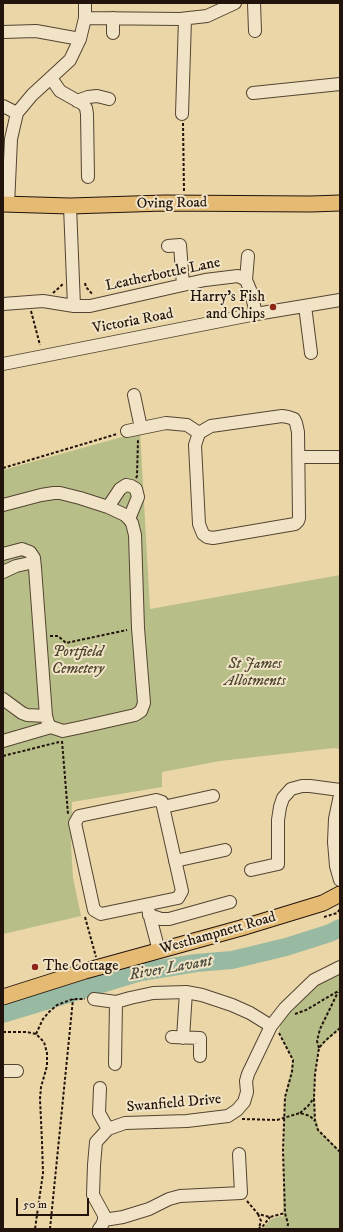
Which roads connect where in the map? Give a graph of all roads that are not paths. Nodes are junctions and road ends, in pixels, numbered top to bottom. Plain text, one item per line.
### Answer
1 (85, 3) edge
2 (235, 3) edge
3 (254, 3) edge
4 (85, 18) junction
5 (113, 18) junction
6 (183, 19) junction
7 (255, 31) dead end
8 (3, 32) edge
9 (113, 33) dead end
10 (80, 39) junction
11 (51, 78) junction
12 (340, 84) edge
13 (253, 93) dead end
14 (109, 99) dead end
15 (77, 100) junction
16 (3, 106) edge
17 (16, 113) junction
18 (182, 114) road end
19 (88, 177) dead end
20 (340, 203) edge
21 (5, 205) edge
22 (70, 206) junction
23 (168, 246) dead end
24 (248, 256) dead end
25 (246, 280) junction
26 (183, 285) junction
27 (340, 300) edge
28 (3, 304) edge
29 (74, 306) junction
30 (305, 306) junction
31 (256, 314) junction
32 (311, 353) dead end
33 (3, 364) edge
34 (134, 395) dead end
35 (199, 433) junction
36 (299, 457) junction
37 (340, 457) edge
38 (3, 505) edge
39 (108, 507) junction
40 (129, 519) junction
41 (3, 554) edge
42 (34, 562) junction
43 (3, 572) edge
44 (3, 699) edge
45 (46, 716) junction
46 (52, 727) junction
47 (3, 741) edge
48 (340, 790) edge
49 (213, 796) dead end
50 (340, 796) edge
51 (163, 807) junction
52 (225, 850) dead end
53 (174, 861) junction
54 (251, 870) dead end
55 (340, 880) edge
56 (340, 894) edge
57 (230, 902) dead end
58 (148, 910) junction
59 (159, 951) junction
60 (340, 967) edge
61 (186, 992) junction
62 (3, 997) edge
63 (94, 999) dead end
64 (116, 1002) junction
65 (275, 1029) junction
66 (200, 1056) dead end
67 (115, 1064) dead end
68 (3, 1071) edge
69 (17, 1071) dead end
70 (100, 1088) dead end
71 (108, 1128) junction
72 (240, 1154) dead end
73 (101, 1224) edge

1 - 4 street
2 - 6 street
3 - 7 street
4 - 5 street
4 - 10 street
5 - 6 street
5 - 9 street
6 - 18 street
8 - 10 street
10 - 11 street
11 - 15 street
11 - 17 street
12 - 13 street
14 - 15 street
15 - 19 street
16 - 17 street
17 - 21 street
20 - 22 main road, Oving Road
21 - 22 main road, Oving Road
22 - 29 street
23 - 26 street
24 - 25 street
25 - 26 street, Leatherbottle Lane
25 - 31 street
26 - 29 street, Leatherbottle Lane
27 - 30 street, Victoria Road
28 - 29 street, Leatherbottle Lane
30 - 31 street, Victoria Road
30 - 32 street
31 - 33 street, Victoria Road
34 - 35 street
35 - 36 street
35 - 36 street
36 - 37 street
38 - 39 street
39 - 40 street
39 - 40 street
40 - 46 street
41 - 42 street
42 - 43 street
42 - 45 street
44 - 45 street
45 - 46 street
46 - 47 street
48 - 54 street
49 - 51 street
50 - 55 street
51 - 53 street
51 - 58 street
52 - 53 street
53 - 58 street
56 - 59 main road, Westhampnett Road
57 - 58 street
58 - 59 street
59 - 62 main road, Westhampnett Road
60 - 65 street, Swanfield Drive
61 - 64 street
61 - 65 street
61 - 66 street
63 - 64 street
64 - 67 street
65 - 71 street, Swanfield Drive
68 - 69 street
70 - 71 street
71 - 73 street
72 - 73 street

